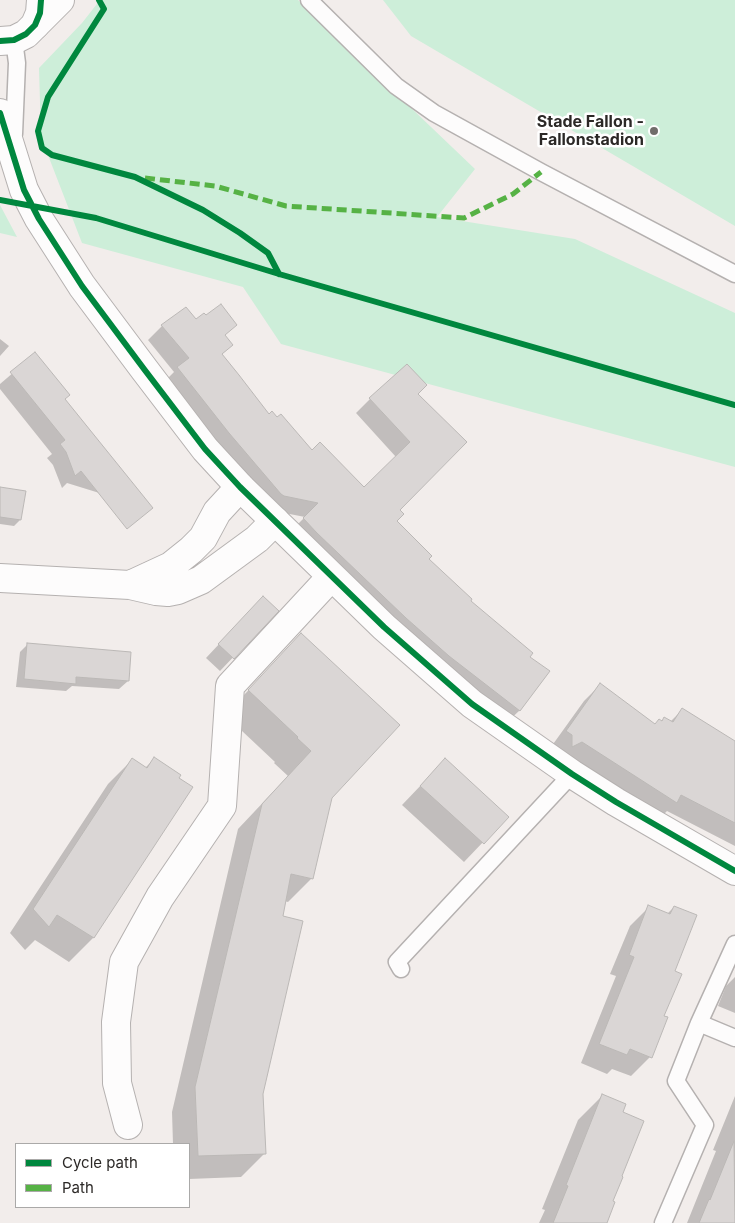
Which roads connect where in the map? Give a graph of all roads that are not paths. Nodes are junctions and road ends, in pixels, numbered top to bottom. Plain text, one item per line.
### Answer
1 (60, 0) edge
2 (309, 0) edge
3 (23, 26) edge
4 (0, 113) edge
5 (6, 149) edge
6 (735, 274) edge
7 (240, 487) junction
8 (275, 521) junction
9 (331, 576) junction
10 (0, 578) edge
11 (130, 585) junction
12 (572, 774) junction
13 (735, 871) edge
14 (735, 944) edge
15 (401, 969) dead end
16 (699, 1023) junction
17 (735, 1038) edge
18 (128, 1125) dead end
19 (663, 1223) edge

1 - 3 street
2 - 6 lane
3 - 5 lane
4 - 5 street
5 - 7 street
7 - 8 street
7 - 11 street
8 - 9 street
8 - 11 street
9 - 12 street
9 - 18 street
10 - 11 street
12 - 13 street
12 - 15 lane
14 - 16 lane
16 - 17 lane
16 - 19 lane

